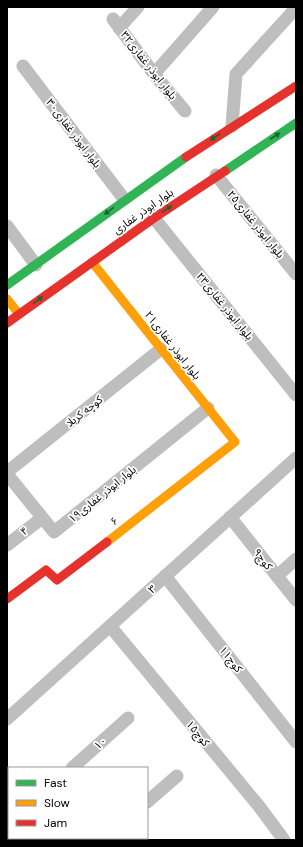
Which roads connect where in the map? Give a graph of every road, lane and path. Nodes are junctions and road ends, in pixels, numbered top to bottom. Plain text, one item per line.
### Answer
1 (138, 7) edge
2 (213, 7) edge
3 (296, 8) edge
4 (23, 66) dead end
5 (154, 74) junction
6 (296, 86) edge
7 (186, 111) dead end
8 (232, 126) junction
9 (293, 129) edge
10 (216, 175) junction
11 (124, 199) junction
12 (154, 218) junction
13 (7, 226) edge
14 (92, 262) junction
15 (36, 265) junction
16 (296, 274) edge
17 (7, 286) edge
18 (7, 299) edge
19 (19, 314) junction
20 (7, 323) edge
21 (162, 350) junction
22 (296, 395) edge
23 (208, 408) junction
24 (235, 442) joint
25 (296, 458) edge
26 (7, 473) edge
27 (230, 517) junction
28 (42, 518) junction
29 (7, 545) edge
30 (296, 559) edge
31 (165, 576) junction
32 (277, 576) junction
33 (7, 599) edge
34 (296, 600) edge
35 (110, 626) junction
36 (128, 718) dead end
37 (7, 719) edge
38 (296, 742) edge
39 (73, 767) edge
40 (177, 776) dead end
41 (148, 801) edge
42 (284, 840) edge

1 - 5 street, بلوار ابوذر غفاری۳۲
2 - 5 street
3 - 8 street
4 - 11 street, بلوار ابوذر غفاری۳۰
5 - 7 street, بلوار ابوذر غفاری۳۲
6 - 8 main road, بلوار ابوذر غفاری
8 -> 11 main road, بلوار ابوذر غفاری
10 -> 9 main road, بلوار ابوذر غفاری
12 -> 10 main road, بلوار ابوذر غفاری
10 - 16 street, بلوار ابوذر غفاری۲۵
11 -> 15 main road, بلوار ابوذر غفاری
12 - 14 main road, بلوار ابوذر غفاری
12 - 22 street, بلوار ابوذر غفاری۲۳
13 - 15 street
19 -> 14 main road, بلوار ابوذر غفاری
14 - 21 main road, ۲۱بلوار ابوذر غفاری
15 - 17 main road, بلوار ابوذر غفاری
18 - 19 main road
19 - 20 main road, بلوار ابوذر غفاری
21 - 23 main road, ۲۱بلوار ابوذر غفاری
21 - 26 street, کوچه کربلا
23 - 24 main road, ۲۱بلوار ابوذر غفاری
23 - 28 street, بلوار ابوذر غفاری۱۹
24 - 33 main road, ۶
25 - 27 street, ۳
26 - 28 street, بلوار ابوذر غفاری۱۹
27 - 31 street, ۳
27 - 32 street, ۹کوچ
28 - 29 street, ۴
30 - 32 street
31 - 35 street, ۳
31 - 38 street, ۱۱کوچ
32 - 34 street, ۹کوچ
35 - 37 street, ۳
35 - 42 street, ۱۵کوچ
36 - 39 street, ۱۰
40 - 41 street

